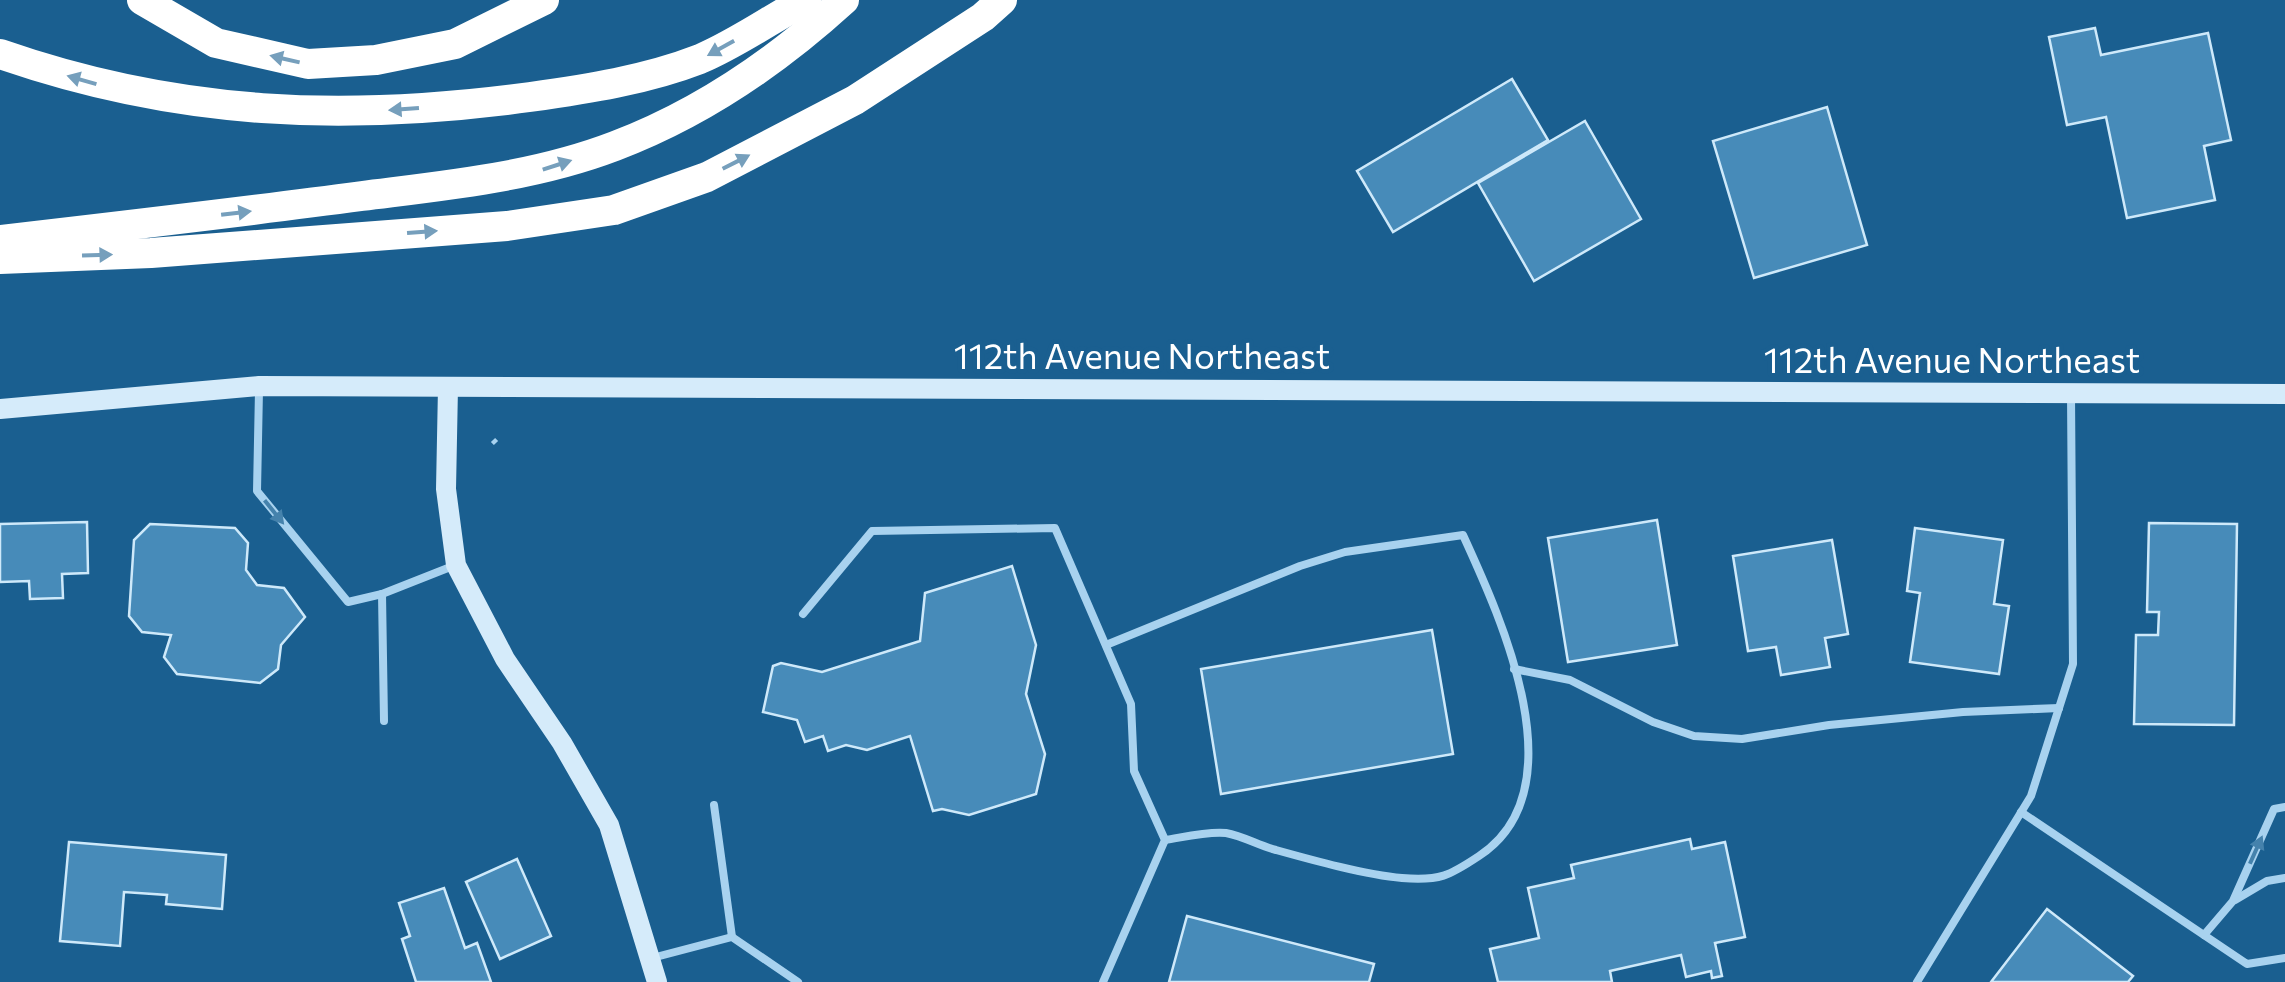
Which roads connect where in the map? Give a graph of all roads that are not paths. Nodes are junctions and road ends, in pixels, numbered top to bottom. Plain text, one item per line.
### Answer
1 (142, 0) edge
2 (544, 0) edge
3 (806, 0) edge
4 (844, 0) edge
5 (1002, 0) edge
6 (0, 54) edge
7 (0, 240) edge
8 (0, 259) edge
9 (259, 386) junction
10 (448, 388) junction
11 (2071, 394) junction
12 (2285, 394) edge
13 (0, 409) edge
14 (456, 565) junction
15 (382, 594) junction
16 (803, 614) dead end
17 (1106, 645) junction
18 (1514, 669) junction
19 (2059, 708) junction
20 (384, 721) dead end
21 (714, 805) dead end
22 (2285, 806) edge
23 (2021, 812) junction
24 (1165, 840) junction
25 (2285, 878) edge
26 (2233, 901) junction
27 (2204, 935) junction
28 (732, 937) junction
29 (652, 958) junction
30 (2285, 958) edge
31 (657, 982) edge
32 (798, 982) edge
33 (1102, 982) edge
34 (1916, 982) edge

2 -> 1 highway
3 -> 6 highway
7 -> 4 highway
8 -> 5 highway
9 - 10 main road, 112th Avenue Northeast
9 - 13 main road, 112th Avenue Northeast
9 -> 15 lane
10 - 11 main road, 112th Avenue Northeast
10 - 14 main road
11 - 12 main road, 112th Avenue Northeast
11 - 19 lane
14 - 15 lane
14 - 29 main road
15 - 20 lane
16 - 17 lane
17 - 18 lane
17 - 24 lane
18 - 19 lane
18 - 24 lane
19 - 23 lane
21 - 28 lane
26 -> 22 lane
23 - 27 lane
23 - 34 lane
24 - 33 lane
25 - 26 lane
26 - 27 lane
27 - 30 lane
28 - 29 lane
28 - 32 lane
29 - 31 main road

